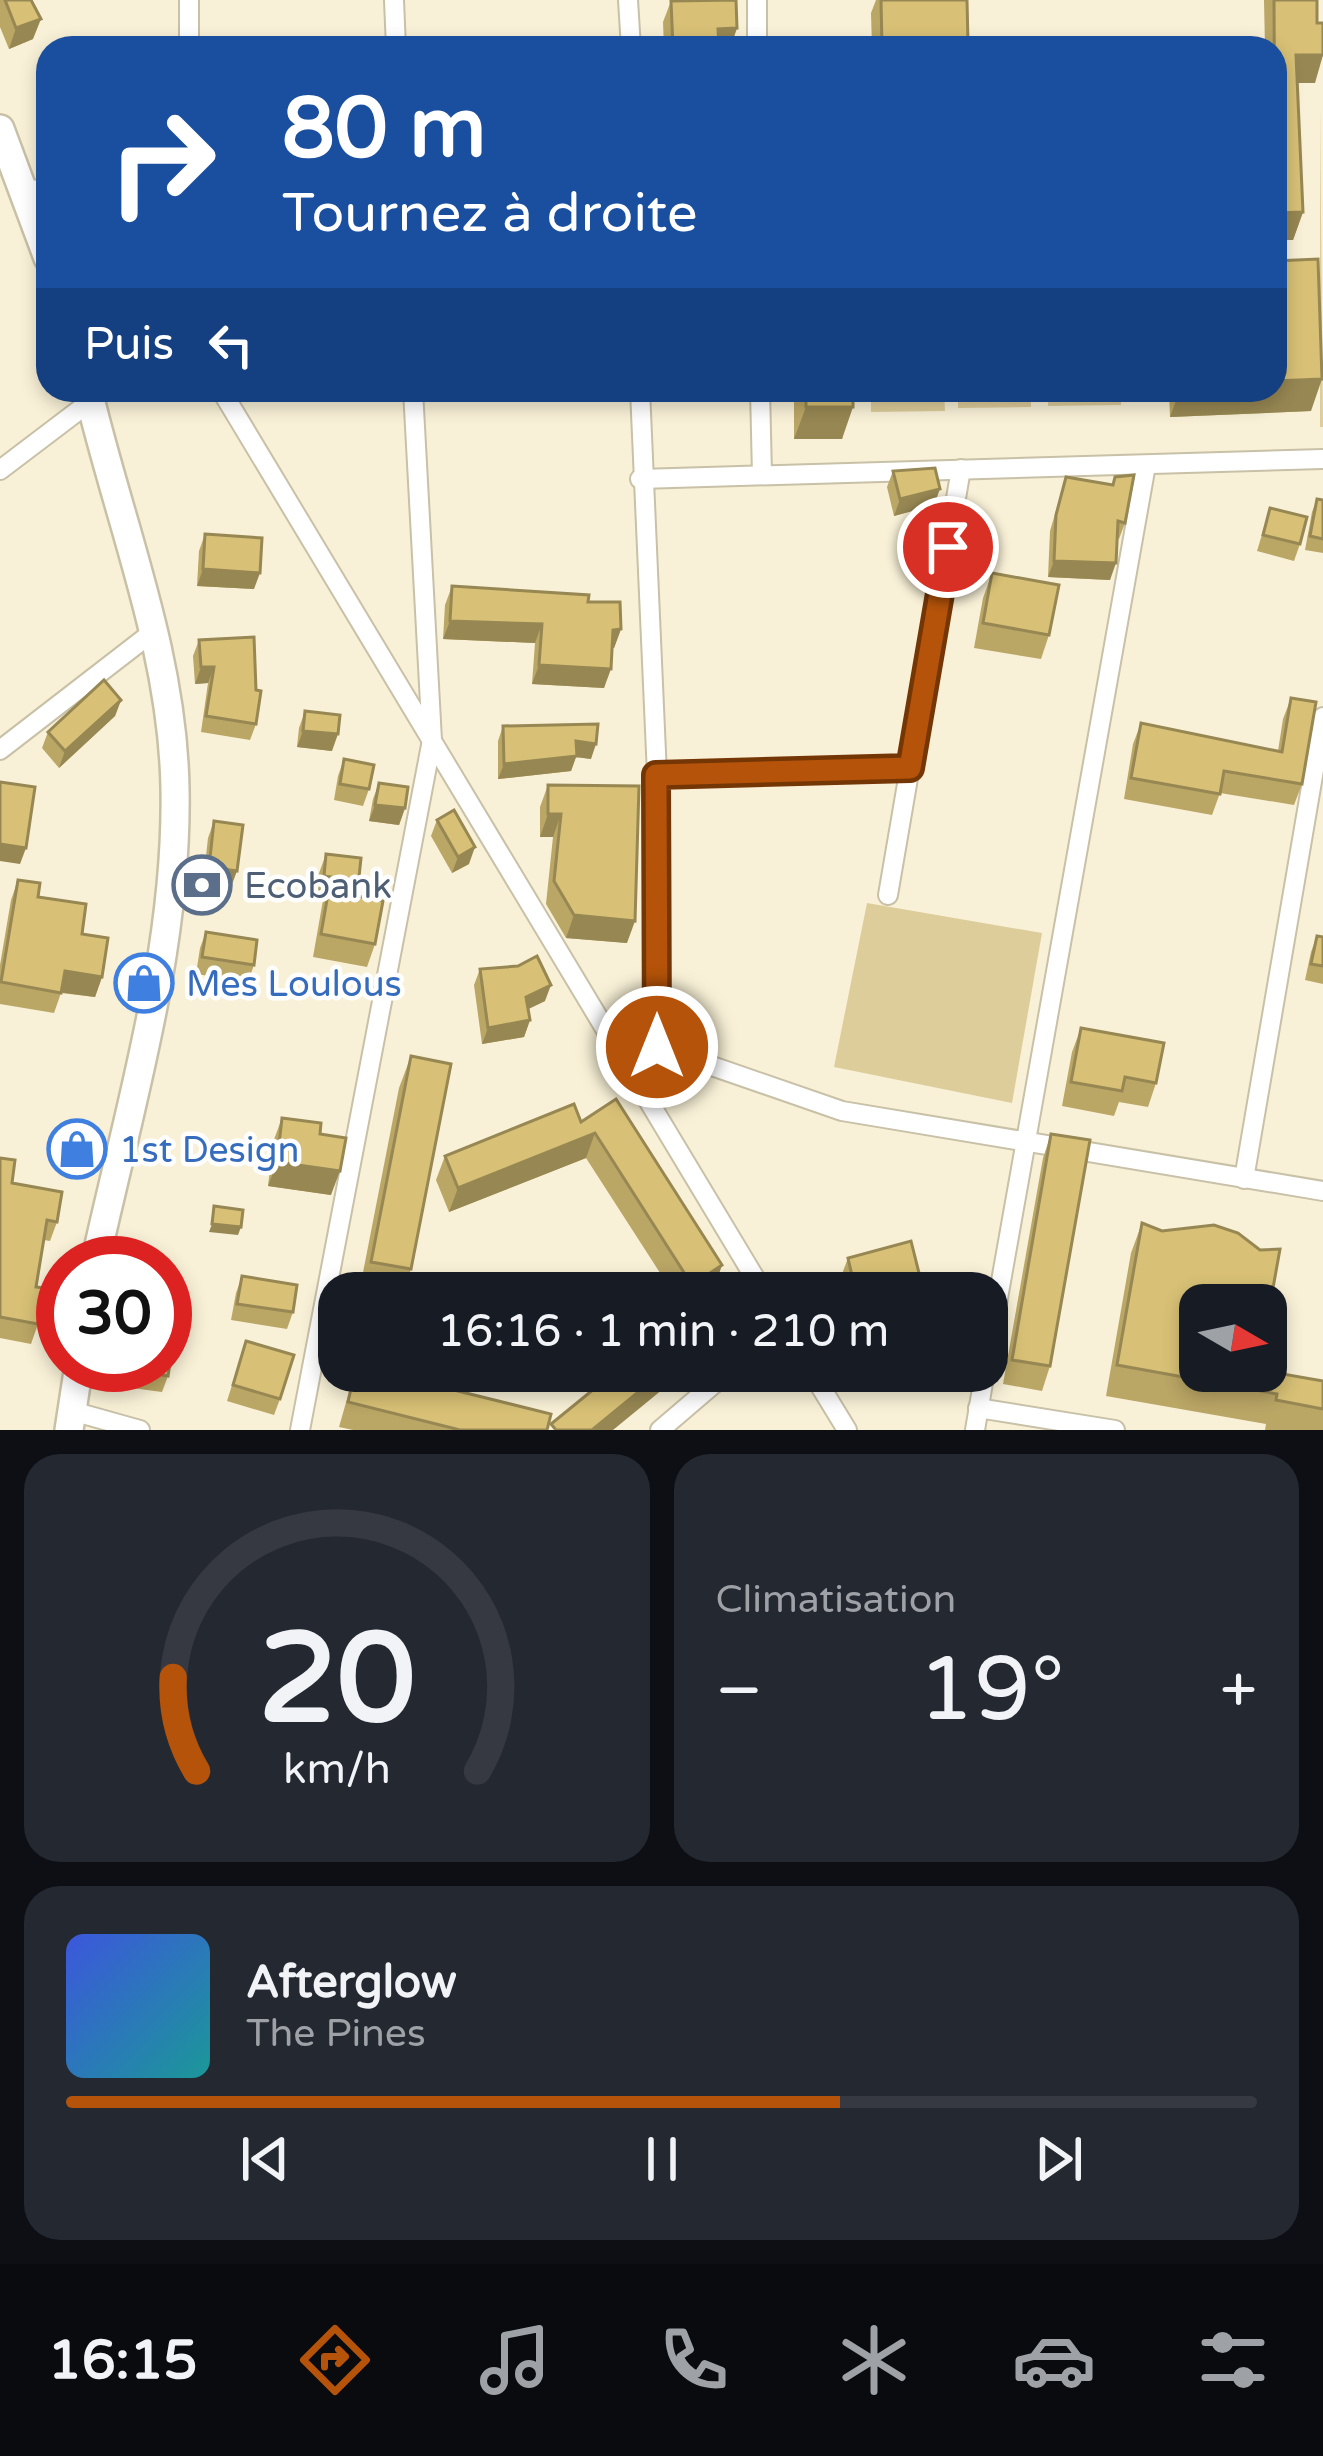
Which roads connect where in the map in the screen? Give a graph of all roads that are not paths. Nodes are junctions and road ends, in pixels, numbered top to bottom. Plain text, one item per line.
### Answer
1 (189, 0) edge
2 (394, 0) edge
3 (628, 0) edge
4 (757, 0) edge
5 (189, 36) edge
6 (396, 36) edge
7 (630, 36) edge
8 (757, 36) edge
9 (0, 130) edge
10 (36, 188) edge
11 (82, 402) edge
12 (91, 402) edge
13 (228, 402) edge
14 (414, 402) edge
15 (640, 402) edge
16 (760, 402) edge
17 (1323, 459) edge
18 (1146, 465) junction
19 (962, 469) junction
20 (0, 470) edge
21 (762, 476) junction
22 (640, 479) junction
23 (154, 631) junction
24 (1323, 717) edge
25 (432, 740) junction
26 (0, 750) edge
27 (910, 768) junction
28 (656, 775) junction
29 (889, 895) dead end
30 (1026, 1141) junction
31 (1244, 1179) junction
32 (1323, 1191) edge
33 (101, 1236) edge
34 (751, 1272) edge
35 (1003, 1272) edge
36 (704, 1392) edge
37 (824, 1392) edge
38 (982, 1392) edge
39 (979, 1408) junction
40 (70, 1421) edge
41 (140, 1430) edge
42 (300, 1430) edge
43 (660, 1430) edge
44 (847, 1430) edge
45 (975, 1430) edge
46 (1115, 1430) edge

1 - 5 street
2 - 6 street
3 - 7 street
4 - 8 street
9 - 10 main road
11 - 20 street
12 - 23 main road
13 - 25 street
14 - 25 street
15 - 22 street
16 - 21 street
17 - 18 street
18 - 19 street
18 - 30 street
19 - 21 street
19 - 27 street
21 - 22 street
22 - 28 street
23 - 26 street
23 - 33 main road
24 - 31 street
25 - 34 street
25 - 42 street
27 - 28 street
27 - 29 street
28 - 30 street
30 - 31 street
30 - 35 street
31 - 32 street
36 - 43 street
37 - 44 street
38 - 39 street
39 - 45 street
39 - 46 street
40 - 41 street

